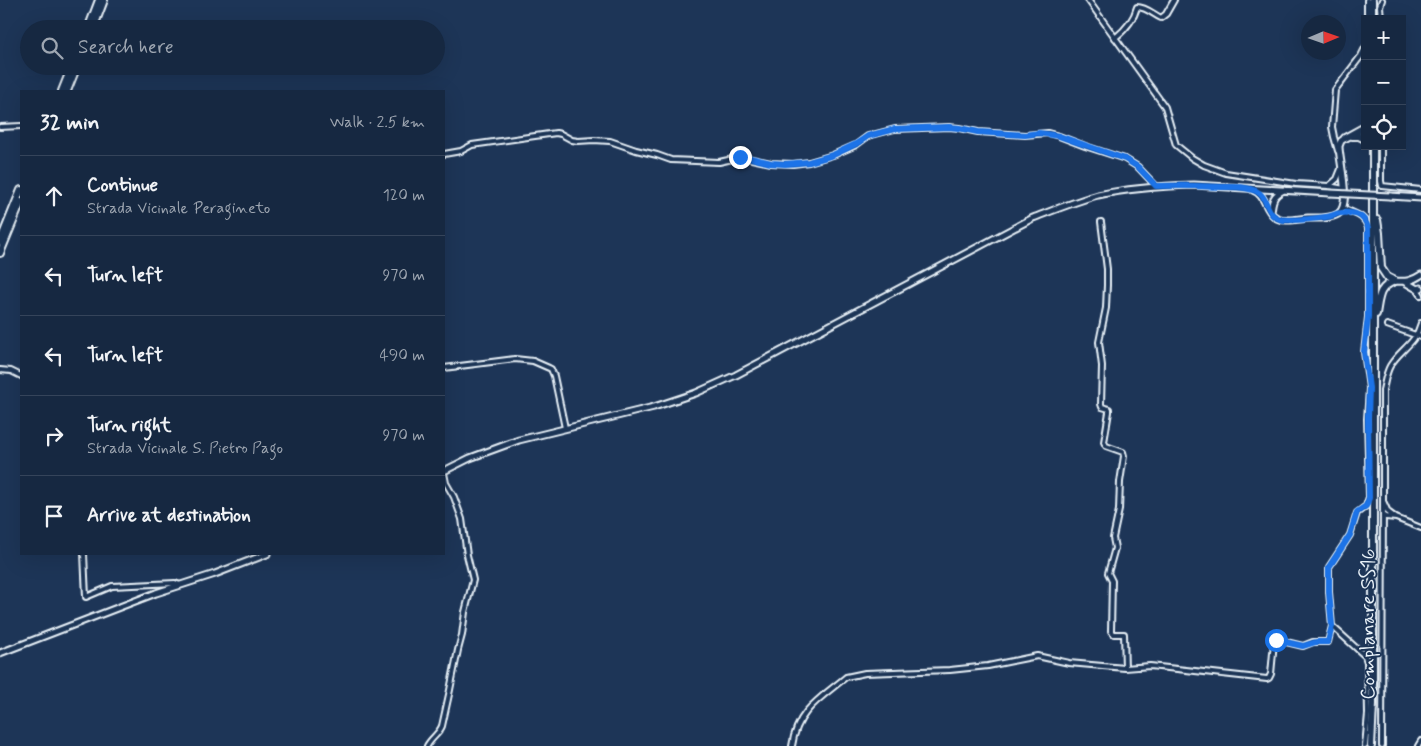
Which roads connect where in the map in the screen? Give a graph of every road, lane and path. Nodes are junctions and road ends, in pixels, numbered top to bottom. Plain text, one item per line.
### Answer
1 (99, 0) edge
2 (104, 0) edge
3 (1088, 0) edge
4 (1174, 0) edge
5 (1367, 0) edge
6 (1372, 0) edge
7 (1376, 0) edge
8 (1382, 0) edge
9 (1367, 15) edge
10 (1374, 15) edge
11 (1374, 15) edge
12 (1381, 15) edge
13 (91, 20) edge
14 (96, 20) edge
15 (1115, 38) junction
16 (1361, 56) edge
17 (68, 75) edge
18 (73, 75) edge
19 (62, 90) edge
20 (67, 90) edge
21 (20, 126) edge
22 (0, 127) edge
23 (1361, 129) edge
24 (1333, 132) junction
25 (1348, 137) junction
26 (1361, 137) edge
27 (1371, 150) edge
28 (1376, 150) edge
29 (1381, 150) edge
30 (1339, 153) junction
31 (445, 154) edge
32 (1341, 169) junction
33 (1330, 185) junction
34 (1156, 186) junction
35 (1245, 188) junction
36 (1269, 189) junction
37 (1344, 189) junction
38 (1285, 190) junction
39 (1421, 190) edge
40 (20, 192) edge
41 (1273, 198) junction
42 (1421, 198) edge
43 (1264, 200) junction
44 (20, 204) edge
45 (1341, 211) junction
46 (1272, 213) junction
47 (1377, 220) junction
48 (1101, 222) dead end
49 (0, 242) edge
50 (0, 254) edge
51 (1421, 274) edge
52 (1414, 280) junction
53 (1395, 281) junction
54 (1405, 282) junction
55 (1421, 282) edge
56 (1419, 289) edge
57 (1421, 295) edge
58 (1376, 314) junction
59 (1421, 323) edge
60 (1387, 325) dead end
61 (1419, 336) edge
62 (1375, 352) junction
63 (445, 368) edge
64 (0, 370) edge
65 (20, 376) edge
66 (565, 428) junction
67 (445, 472) edge
68 (445, 478) edge
69 (1383, 501) junction
70 (1383, 515) junction
71 (1391, 516) junction
72 (1383, 528) junction
73 (1421, 528) edge
74 (84, 555) edge
75 (264, 555) edge
76 (180, 584) junction
77 (1332, 626) junction
78 (0, 653) edge
79 (1125, 668) junction
80 (1421, 741) edge
81 (427, 746) edge
82 (792, 746) edge
83 (1365, 746) edge
84 (1371, 746) edge
85 (1375, 746) edge
86 (1382, 746) edge
87 (1418, 746) edge

1 - 13 highway
2 - 14 highway
3 - 15 street
4 - 15 street
5 - 9 street
6 - 10 highway
7 - 11 highway
8 - 12 street
15 - 33 street
16 - 24 street
17 - 19 highway
18 - 20 highway
21 - 22 street
23 - 25 highway
24 - 25 street
24 - 30 street
25 - 26 highway
25 - 30 main road
27 - 62 highway
28 - 47 highway
29 - 39 street
30 - 32 main road
31 - 34 street
32 - 33 street
32 - 37 main road
33 - 37 street
34 - 35 main road
34 - 66 main road
35 - 36 main road
35 - 43 main road
36 - 38 main road
36 - 41 main road
36 - 43 main road
37 - 45 main road
38 - 41 main road
38 - 42 main road, bridge
40 - 49 highway
41 - 46 main road
43 - 46 main road
44 - 50 highway
45 - 46 main road
45 - 77 street
47 - 53 highway
47 - 58 highway
48 - 79 street
51 - 52 main road
52 - 54 main road
52 - 55 main road
53 - 54 main road
53 - 58 highway
54 - 56 main road
56 - 57 street
58 - 62 highway
59 - 61 street
60 - 61 street
61 - 69 street, Complanare SS16
62 - 84 highway
62 - 85 highway
63 - 66 street
64 - 65 street
66 - 67 main road
68 - 81 street
69 - 70 street, Complanare SS16
69 - 71 street
70 - 71 street
70 - 72 street, Complanare SS16
71 - 72 street
71 - 73 street
72 - 86 street, Complanare SS16
74 - 76 street
75 - 76 main road
76 - 78 main road
77 - 79 street
77 - 83 street
79 - 82 street
80 - 87 street

